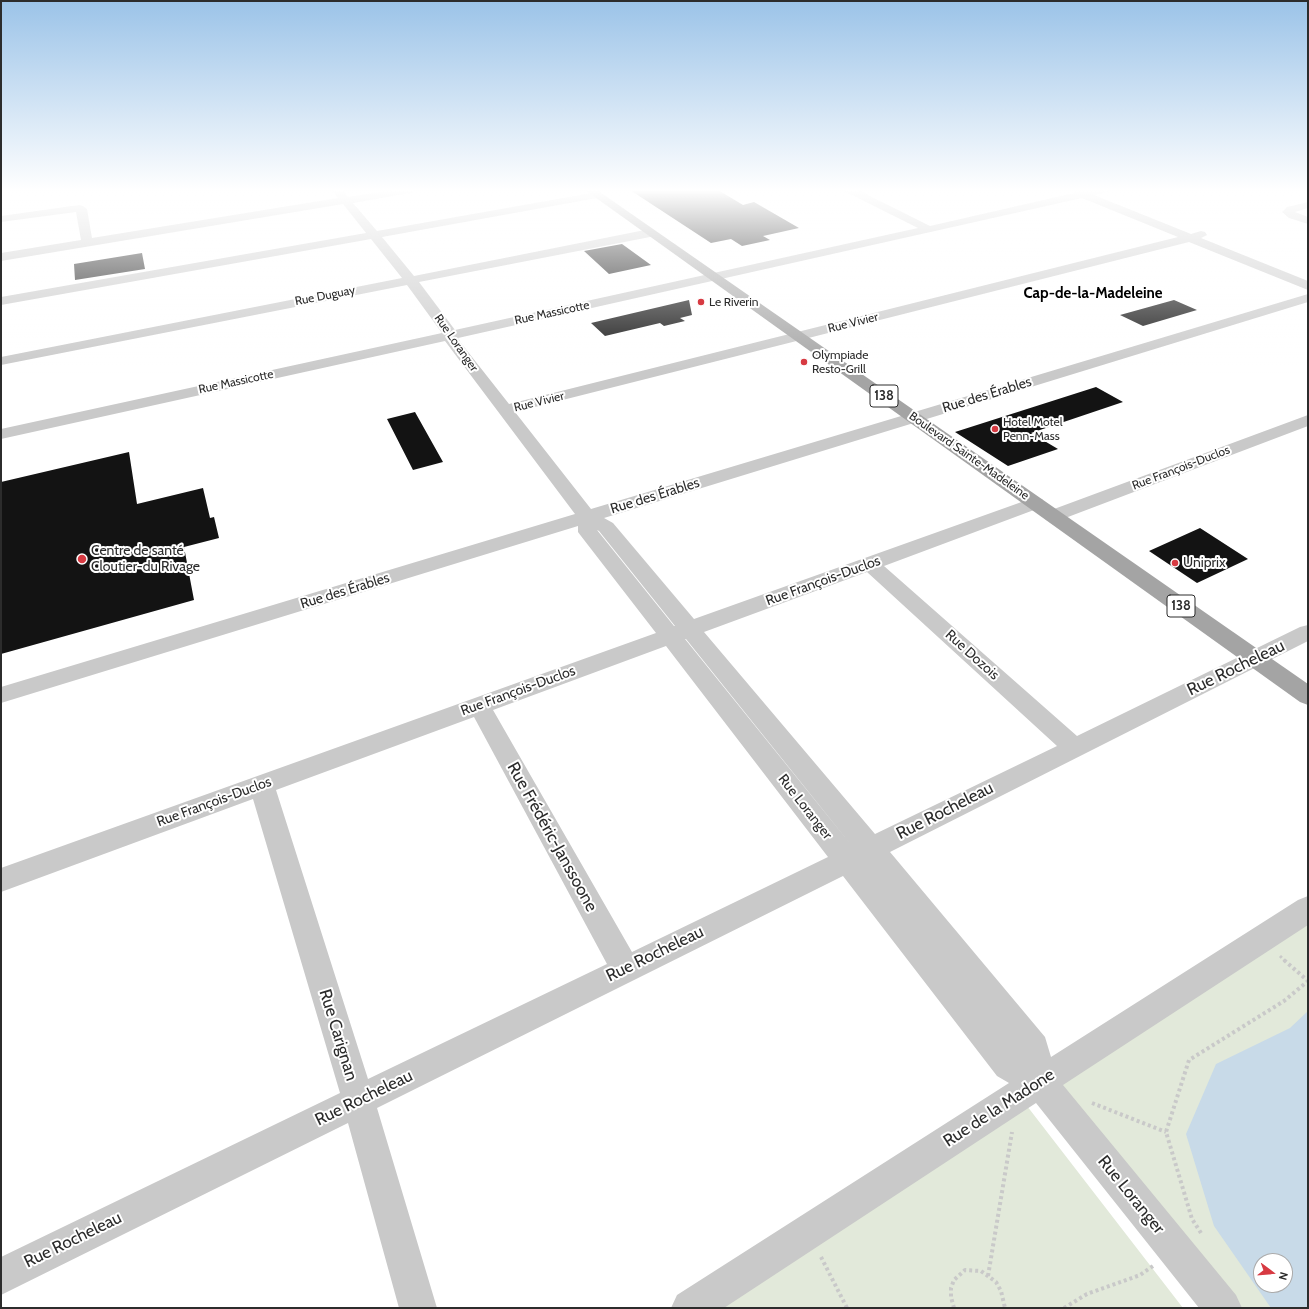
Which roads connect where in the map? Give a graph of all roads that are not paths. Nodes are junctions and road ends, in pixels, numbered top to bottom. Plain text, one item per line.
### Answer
1 (37, 251) edge
2 (283, 251) edge
3 (387, 251) edge
4 (558, 251) edge
5 (676, 251) edge
6 (830, 251) edge
7 (1135, 251) edge
8 (1229, 251) edge
9 (1237, 251) edge
10 (1, 257) edge
11 (714, 277) junction
12 (1308, 277) edge
13 (410, 280) junction
14 (1308, 286) edge
15 (1308, 298) edge
16 (1, 301) edge
17 (450, 335) junction
18 (799, 336) junction
19 (1, 361) edge
20 (505, 410) junction
21 (913, 418) junction
22 (1308, 420) edge
23 (1, 434) edge
24 (1036, 503) junction
25 (1054, 516) junction
26 (587, 517) junction
27 (870, 564) junction
28 (1308, 632) edge
29 (680, 633) junction
30 (1255, 659) junction
31 (1, 694) edge
32 (1308, 696) edge
33 (479, 706) junction
34 (1074, 747) junction
35 (262, 785) junction
36 (858, 855) junction
37 (1, 880) edge
38 (1308, 908) edge
39 (625, 969) junction
40 (1040, 1082) junction
41 (357, 1100) junction
42 (1, 1276) edge
43 (418, 1308) edge
44 (690, 1308) edge
45 (1223, 1308) edge

1 - 10 street
2 - 16 street
3 - 13 street, Rue Loranger
4 - 13 street, Rue Duguay
5 - 11 main road, Boulevard Sainte-Madeleine / 138
6 - 11 street, Rue Massicotte
7 - 18 street, Rue Vivier
8 - 14 street
9 - 12 street
11 - 17 street, Rue Massicotte
11 - 18 main road, Boulevard Sainte-Madeleine / 138
13 - 17 street, Rue Loranger
13 - 19 street, Rue Duguay
15 - 21 street, Rue des Érables
17 - 20 street, Rue Loranger
17 - 23 street, Rue Massicotte
18 - 20 street, Rue Vivier
18 - 21 main road, Boulevard Sainte-Madeleine / 138
20 - 26 street, Rue Loranger
21 - 24 main road, Boulevard Sainte-Madeleine / 138
21 - 26 street, Rue des Érables
22 - 25 street, Rue François-Duclos
24 - 25 main road, Boulevard Sainte-Madeleine / 138
24 - 27 street, Rue François-Duclos
25 - 30 main road, Boulevard Sainte-Madeleine / 138
26 - 29 street, Rue Loranger
26 - 31 street, Rue des Érables
27 - 29 street, Rue François-Duclos
27 - 34 street, Rue Dozois
28 - 30 street, Rue Rocheleau
29 - 33 street, Rue François-Duclos
29 - 36 street, Rue Loranger
30 - 32 main road, Boulevard Sainte-Madeleine / 138
30 - 34 street, Rue Rocheleau
33 - 35 street, Rue François-Duclos
33 - 39 street, Rue Frédéric-Janssoone
34 - 36 street, Rue Rocheleau
35 - 37 street, Rue François-Duclos
35 - 41 street, Rue Carignan
36 - 39 street, Rue Rocheleau
36 - 40 street, Rue Loranger
38 - 40 street, Rue de la Madone
39 - 41 street, Rue Rocheleau
40 - 44 street, Rue de la Madone
40 - 45 street, Rue Loranger
41 - 42 street, Rue Rocheleau
41 - 43 street, Rue Carignan

